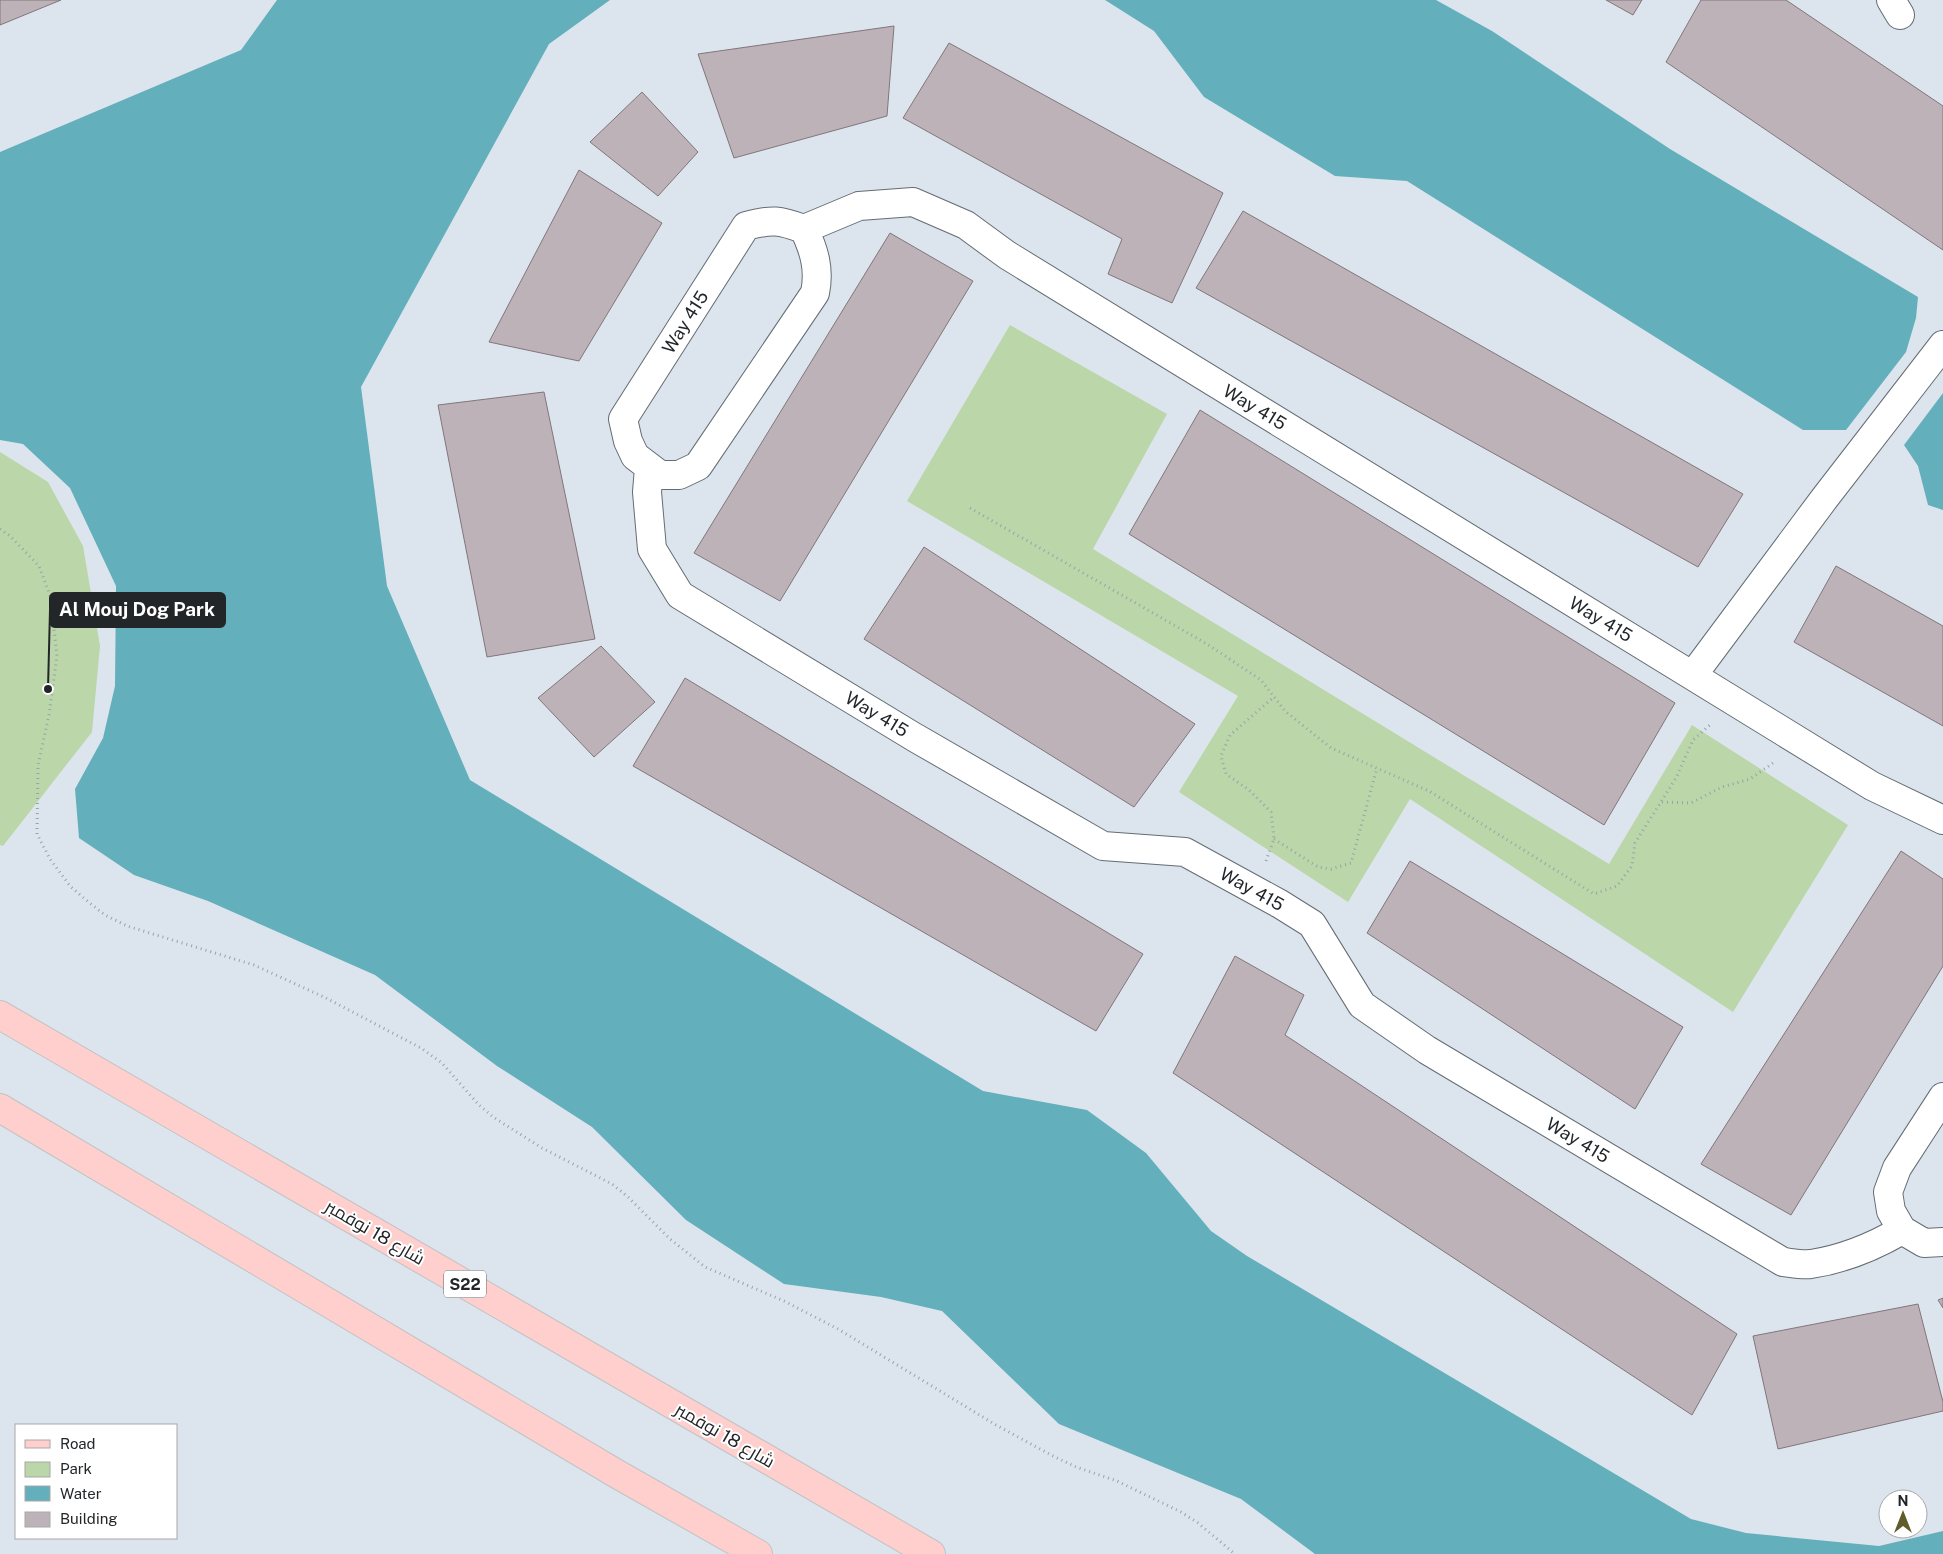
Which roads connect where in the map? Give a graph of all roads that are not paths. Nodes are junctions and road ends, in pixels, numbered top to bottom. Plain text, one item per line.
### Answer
1 (804, 229) junction
2 (1943, 345) edge
3 (649, 468) junction
4 (1693, 675) junction
5 (1943, 820) edge
6 (0, 1014) edge
7 (1943, 1097) edge
8 (0, 1108) edge
9 (1902, 1230) junction
10 (1943, 1242) edge
11 (758, 1554) edge
12 (931, 1554) edge

1 - 3 street
1 - 3 street, Way 415
1 - 4 street, Way 415
2 - 4 street
3 - 9 street, Way 415
4 - 5 street, Way 415
6 - 12 main road, شارع 18 نوفمبر / S22
7 - 9 street
8 - 11 main road
9 - 10 street

